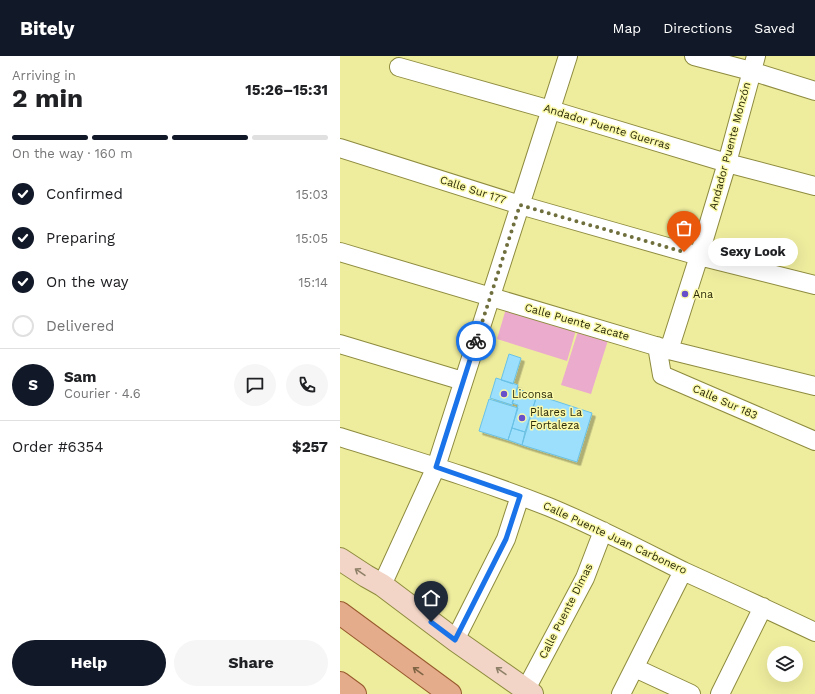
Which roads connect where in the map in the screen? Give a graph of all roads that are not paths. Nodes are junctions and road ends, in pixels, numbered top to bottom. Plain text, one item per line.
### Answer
1 (568, 56) edge
2 (694, 56) edge
3 (753, 63) edge
4 (399, 67) dead end
5 (815, 91) edge
6 (551, 110) junction
7 (340, 148) edge
8 (727, 163) junction
9 (815, 186) edge
10 (520, 205) junction
11 (340, 252) edge
12 (699, 256) junction
13 (815, 284) edge
14 (491, 297) junction
15 (340, 344) edge
16 (663, 348) junction
17 (464, 381) junction
18 (815, 386) edge
19 (340, 438) edge
20 (815, 441) edge
21 (436, 467) junction
22 (520, 496) junction
23 (603, 531) junction
24 (340, 559) edge
25 (683, 570) junction
26 (382, 586) junction
27 (763, 607) junction
28 (340, 613) edge
29 (815, 632) edge
30 (455, 640) junction
31 (635, 668) junction
32 (340, 683) edge
33 (529, 692) edge
34 (355, 694) edge
35 (450, 694) edge
36 (621, 694) edge
37 (691, 694) edge
38 (720, 694) edge

1 - 6 street
2 - 3 street
3 - 5 street
3 - 8 street, Andador Puente Monzón
4 - 6 street, Andador Puente Guerras
6 - 8 street, Andador Puente Guerras
6 - 10 street
7 - 10 street, Calle Sur 177
8 - 9 street, Andador Puente Guerras
8 - 12 street, Andador Puente Monzón
10 - 12 street, Calle Sur 177
10 - 14 street
11 - 14 street, Calle Puente Zacate
12 - 13 street, Calle Sur 177
12 - 16 street, Andador Puente Monzón
14 - 16 street, Calle Puente Zacate
14 - 17 street
15 - 17 street
16 - 18 street, Calle Puente Zacate
16 - 20 street, Calle Sur 183
17 - 21 street
19 - 21 street, Calle Puente Juan Carbonero
21 - 22 street, Calle Puente Juan Carbonero
21 - 26 street
22 - 23 street, Calle Puente Juan Carbonero
22 - 30 street
23 - 25 street, Calle Puente Juan Carbonero
23 - 33 street, Calle Puente Dimas
26 -> 24 street
25 - 27 street, Calle Puente Juan Carbonero
25 - 31 street
26 - 30 street
27 - 29 street, Calle Puente Juan Carbonero
27 - 38 street
35 -> 28 main road
33 -> 30 street
31 - 36 street
31 - 37 street
32 - 34 main road

